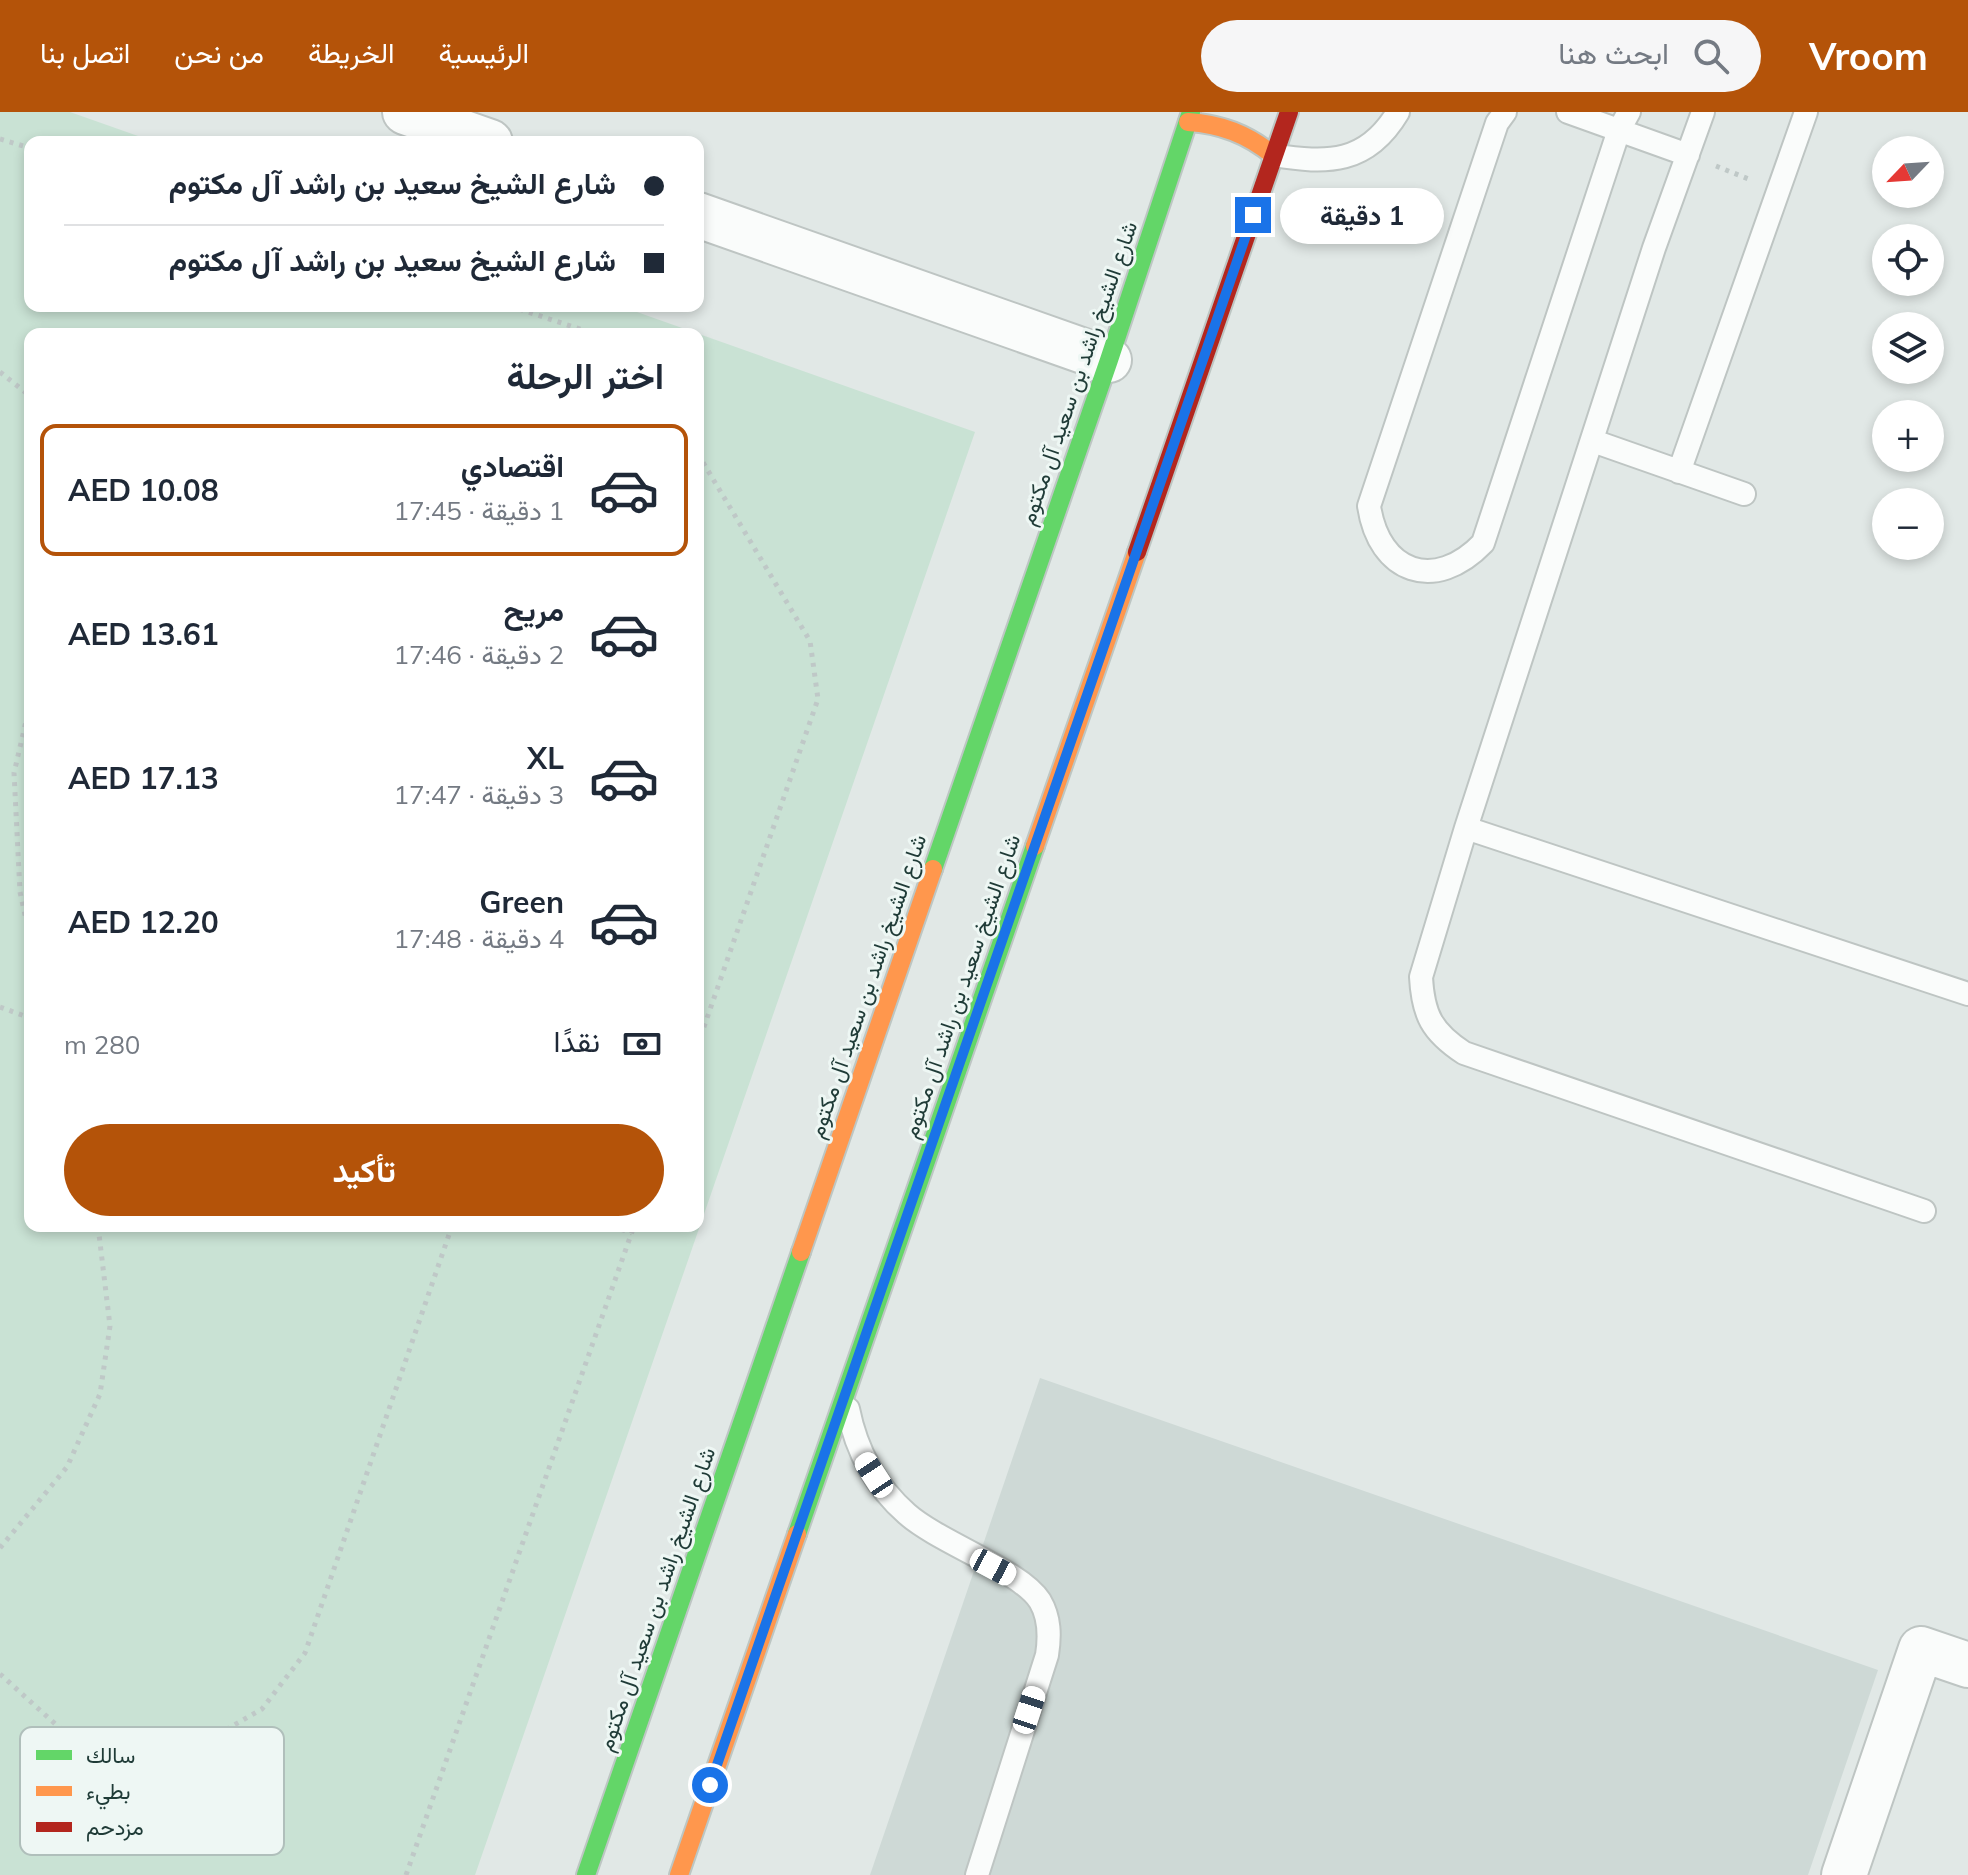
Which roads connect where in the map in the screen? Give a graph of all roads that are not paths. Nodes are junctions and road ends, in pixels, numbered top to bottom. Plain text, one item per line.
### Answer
1 (405, 112) edge
2 (1289, 112) edge
3 (1398, 112) edge
4 (1505, 112) edge
5 (1568, 112) edge
6 (1703, 112) edge
7 (1806, 112) edge
8 (1190, 117) edge
9 (1624, 121) edge
10 (473, 136) edge
11 (1273, 155) junction
12 (1688, 155) junction
13 (704, 217) edge
14 (1109, 360) junction
15 (1593, 441) junction
16 (1679, 472) junction
17 (1744, 494) dead end
18 (1466, 828) junction
19 (1968, 994) edge
20 (1924, 1211) dead end
21 (845, 1396) junction
22 (1968, 1665) edge
23 (586, 1875) edge
24 (679, 1875) edge
25 (977, 1875) edge
26 (1844, 1875) edge

1 - 10 street
2 - 11 main road, شارع الشيخ سعيد بن راشد آل مكتوم
3 - 11 lane
4 - 9 lane
5 - 9 lane
6 - 12 lane
7 - 16 lane
8 - 11 main road
8 - 14 main road, شارع الشيخ راشد بن سعيد آل مكتوم
9 - 12 lane
11 - 21 main road, شارع الشيخ سعيد بن راشد آل مكتوم
12 - 15 lane
13 - 14 street
14 - 23 main road, شارع الشيخ راشد بن سعيد آل مكتوم
15 - 16 lane
15 - 18 lane
16 - 17 lane
18 - 19 lane
18 - 20 lane
21 - 24 main road, شارع الشيخ سعيد بن راشد آل مكتوم
21 - 25 lane
22 - 26 street

